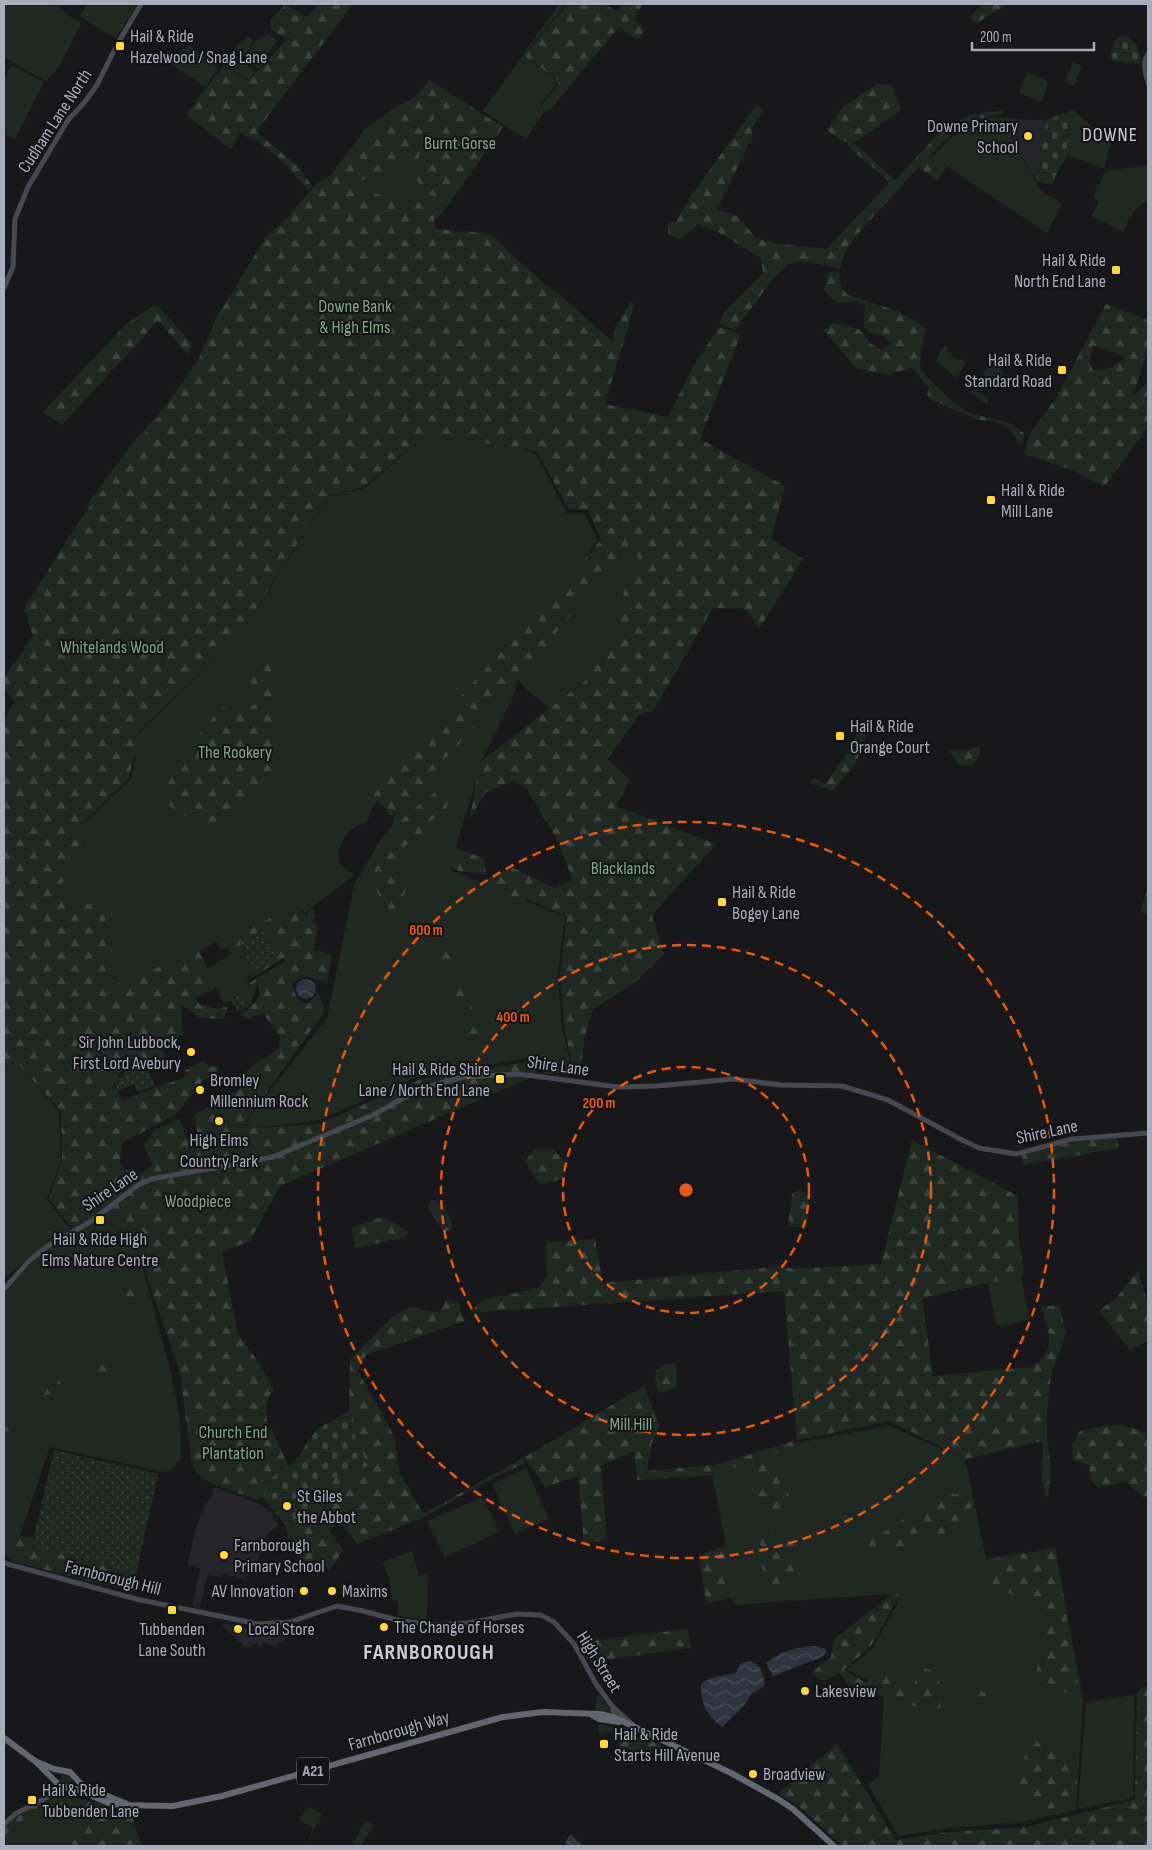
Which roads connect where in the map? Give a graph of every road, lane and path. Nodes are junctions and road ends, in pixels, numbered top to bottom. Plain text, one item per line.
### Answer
1 (141, 4) edge
2 (1148, 54) edge
3 (1148, 83) edge
4 (4, 288) edge
5 (1148, 1133) edge
6 (4, 1290) edge
7 (4, 1563) edge
8 (216, 1616) joint
9 (612, 1706) junction
10 (619, 1721) junction
11 (635, 1727) junction
12 (4, 1738) edge
13 (35, 1761) junction
14 (62, 1772) junction
15 (74, 1778) junction
16 (59, 1784) junction
17 (69, 1787) junction
18 (128, 1805) junction
19 (4, 1824) edge
20 (834, 1846) edge

1 - 4 street, Cudham Lane North
2 - 3 street
5 - 6 street, Shire Lane
7 - 8 street, Farnborough Hill
8 - 9 street, High Street
9 - 10 street, High Street
9 - 11 street, High Street
10 - 11 highway, A21
10 - 18 highway, Farnborough Way / A21
11 - 20 highway, A21
12 - 13 highway
13 - 14 highway
13 - 16 highway
14 - 15 highway
14 - 16 highway
15 - 17 highway
15 - 18 highway, Farnborough Way / A21
16 - 17 highway
16 - 19 street
17 - 18 highway, Farnborough Way / A21

